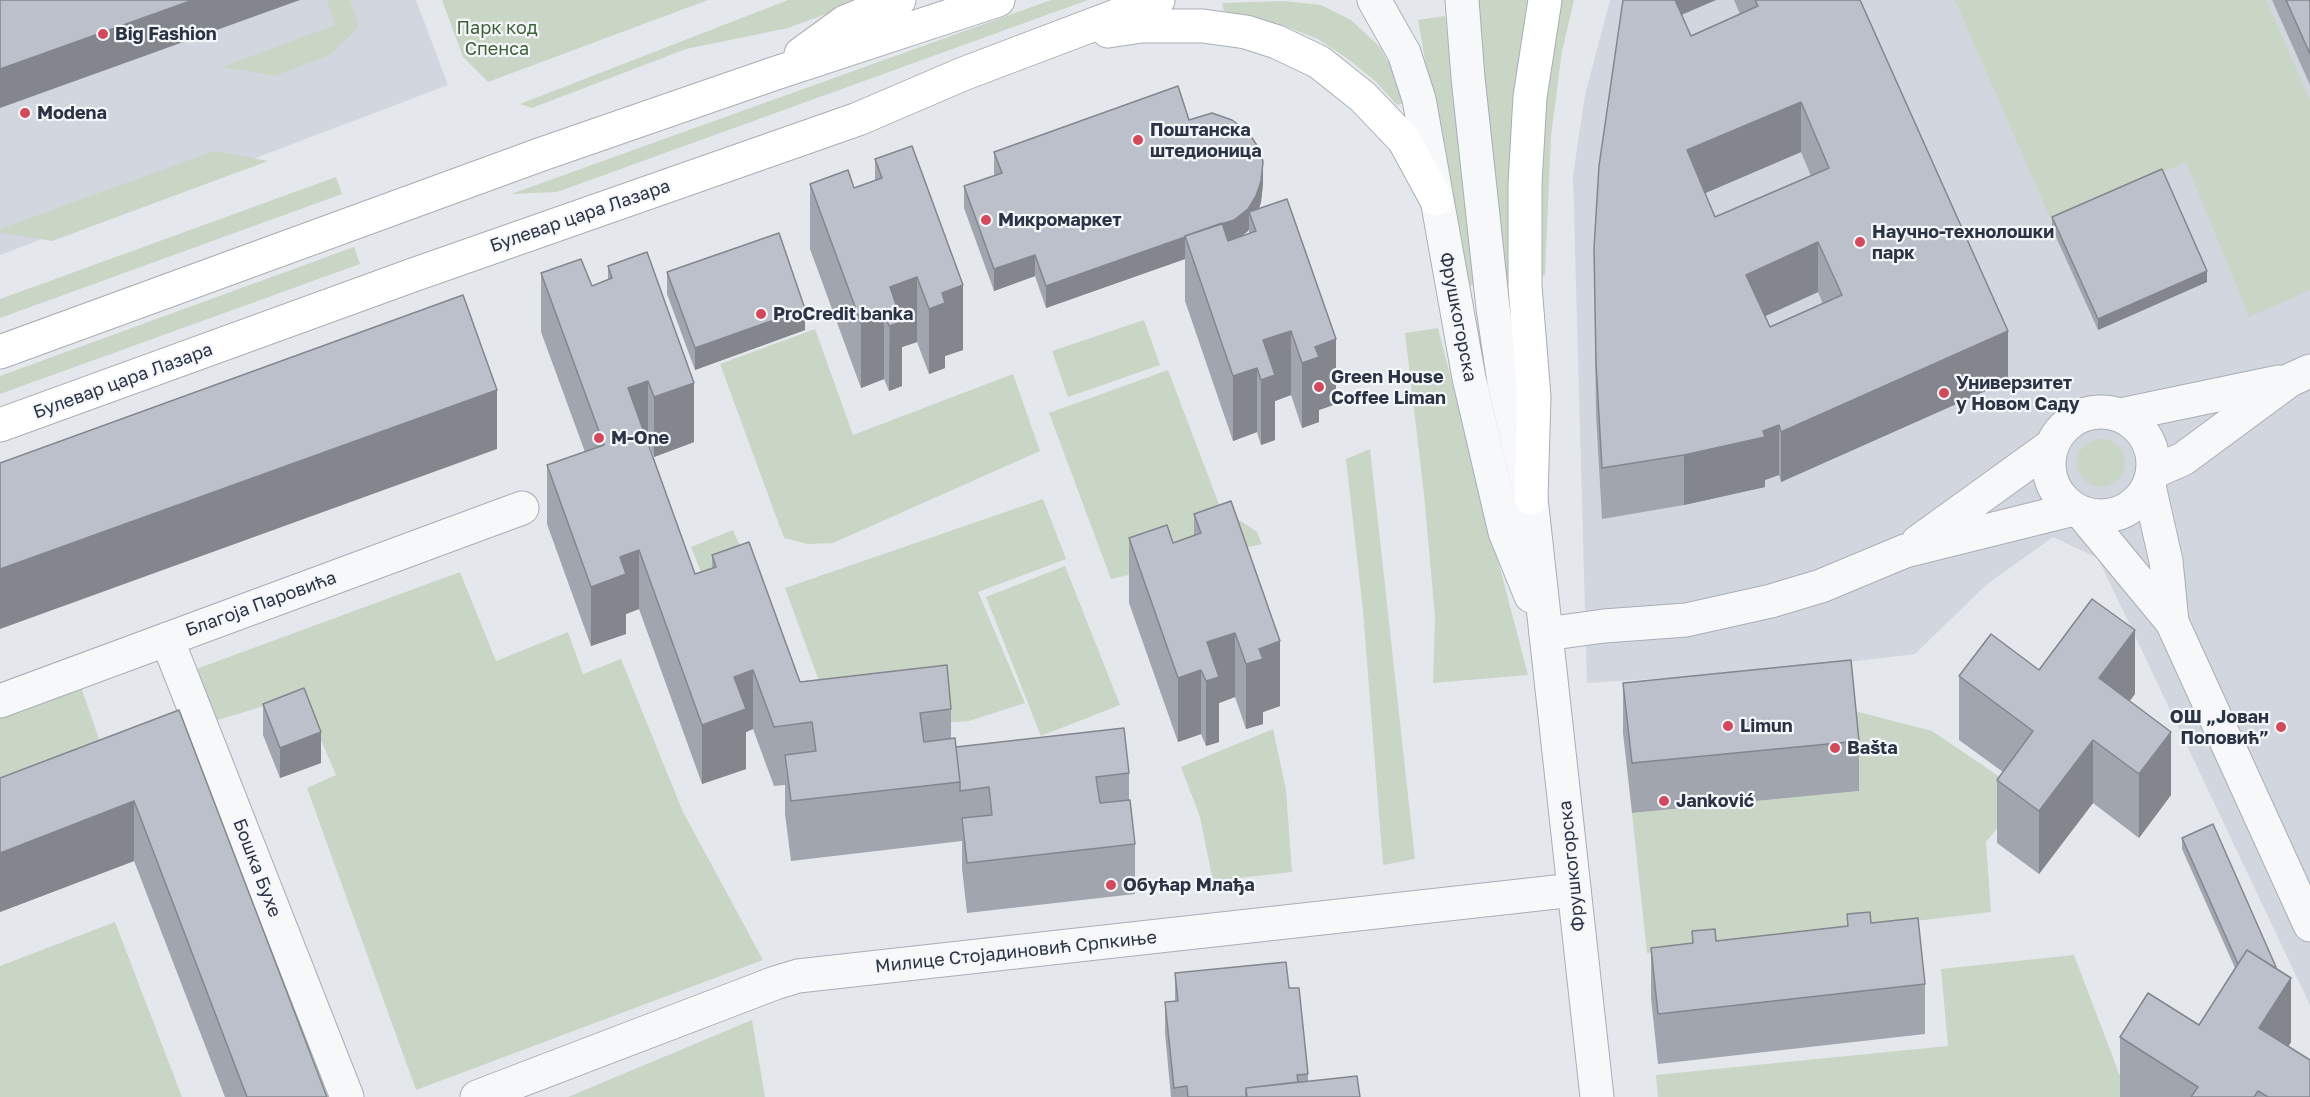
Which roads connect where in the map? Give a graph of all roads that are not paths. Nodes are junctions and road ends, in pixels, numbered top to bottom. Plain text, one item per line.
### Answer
1 (899, 0) edge
2 (998, 0) edge
3 (1158, 0) edge
4 (1374, 0) edge
5 (1462, 0) edge
6 (1545, 0) edge
7 (1062, 37) junction
8 (773, 74) junction
9 (1436, 199) junction
10 (0, 352) edge
11 (2300, 375) edge
12 (2121, 415) junction
13 (0, 425) edge
14 (2051, 446) junction
15 (2151, 479) junction
16 (1531, 498) junction
17 (522, 508) dead end
18 (2078, 511) junction
19 (1905, 551) junction
20 (2172, 622) junction
21 (1546, 634) junction
22 (167, 639) junction
23 (0, 701) edge
24 (1574, 890) junction
25 (2310, 925) edge
26 (347, 1097) edge
27 (477, 1097) edge
28 (1597, 1097) edge

1 - 8 main road
2 - 8 main road
3 - 7 main road, Булевар цара Лазара
4 - 9 street, Фрушкогорска
5 - 16 street, Фрушкогорска
6 - 16 main road
7 - 9 main road
7 - 13 main road, Булевар цара Лазара
8 - 10 main road
9 - 21 street, Фрушкогорска
11 - 12 street
11 - 15 street
12 - 14 street
12 - 15 street
14 - 18 street
14 - 19 street
15 - 18 street
15 - 20 street
16 - 21 street, Фрушкогорска
17 - 22 street, Благоја Паровића
18 - 19 street
18 - 20 street
19 - 21 street
20 - 25 street
21 - 24 street, Фрушкогорска
22 - 23 street, Благоја Паровића
22 - 26 street, Бошка Бухе
24 - 27 street, Милице Стојадиновић Српкиње
24 - 28 street, Фрушкогорска

